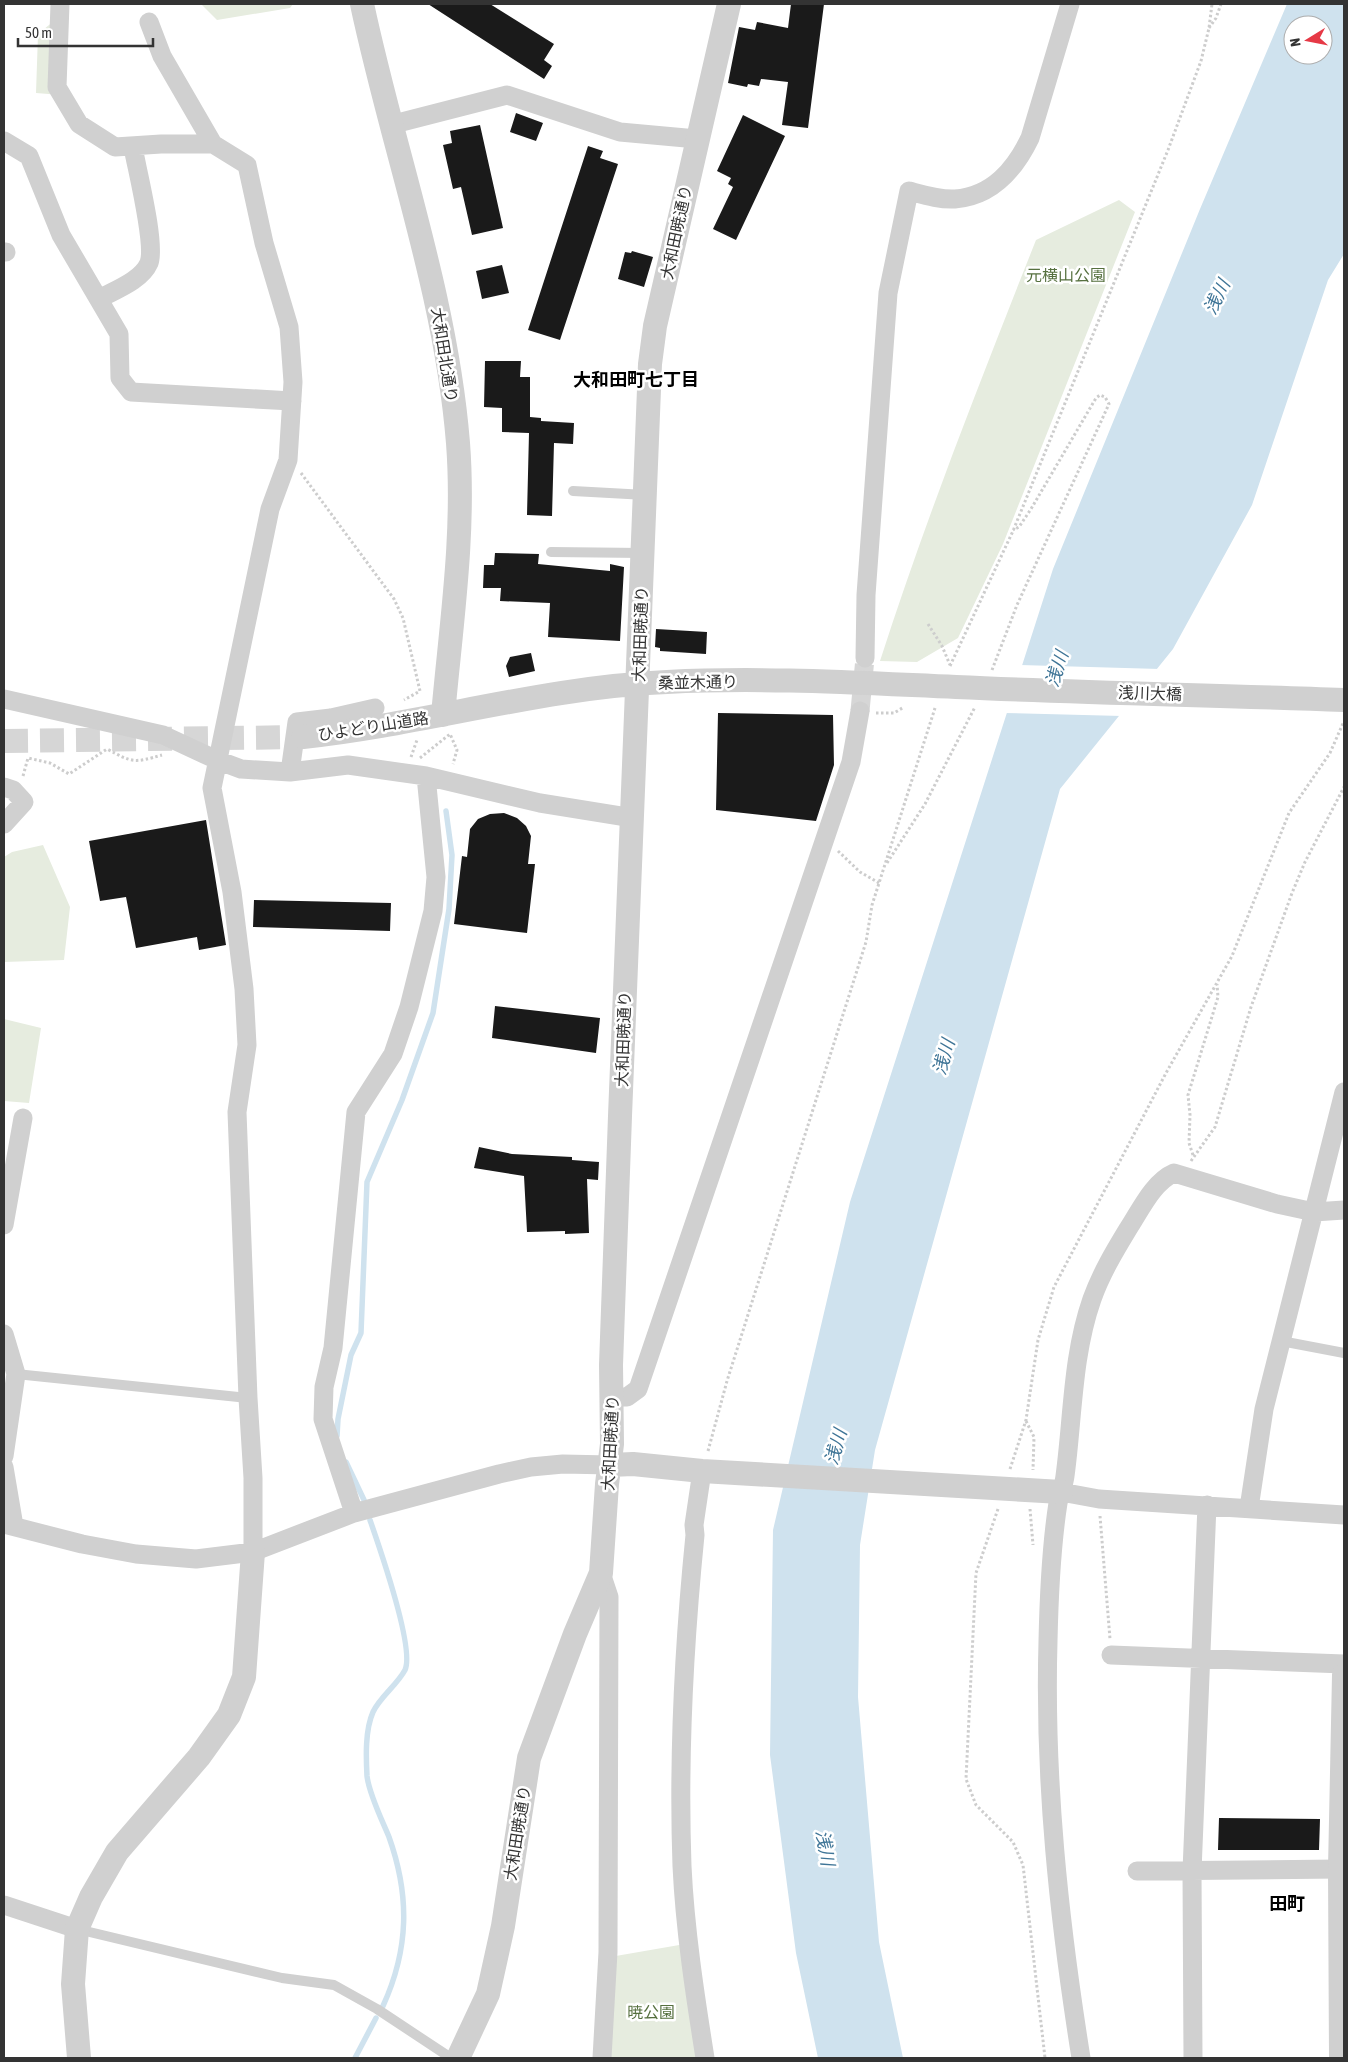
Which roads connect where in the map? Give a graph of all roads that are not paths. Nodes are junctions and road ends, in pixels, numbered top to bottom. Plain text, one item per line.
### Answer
1 (60, 4) edge
2 (362, 4) edge
3 (729, 4) edge
4 (1070, 4) edge
5 (149, 22) dead end
6 (390, 125) junction
7 (697, 139) junction
8 (4, 141) edge
9 (213, 144) junction
10 (133, 148) junction
11 (99, 299) junction
12 (292, 401) junction
13 (573, 491) dead end
14 (646, 495) junction
15 (551, 552) dead end
16 (644, 553) junction
17 (865, 658) tunnel mouth
18 (953, 676) joint
19 (638, 684) junction
20 (4, 699) edge
21 (1344, 700) edge
22 (375, 708) dead end
23 (866, 712) tunnel mouth
24 (443, 715) junction
25 (304, 737) tunnel mouth
26 (217, 760) junction
27 (290, 772) junction
28 (426, 776) junction
29 (10, 791) edge
30 (633, 818) junction
31 (4, 824) edge
32 (1344, 1092) edge
33 (23, 1118) dead end
34 (1344, 1210) edge
35 (1314, 1212) junction
36 (4, 1224) edge
37 (4, 1334) edge
38 (1281, 1341) junction
39 (1344, 1353) edge
40 (16, 1374) junction
41 (613, 1397) junction
42 (248, 1398) junction
43 (4, 1456) edge
44 (610, 1464) junction
45 (708, 1466) junction
46 (4, 1468) edge
47 (1053, 1492) junction
48 (1207, 1505) junction
49 (1249, 1508) junction
50 (354, 1513) junction
51 (1344, 1515) edge
52 (6, 1525) edge
53 (253, 1552) junction
54 (602, 1573) junction
55 (1111, 1655) road end
56 (1200, 1659) junction
57 (1344, 1664) edge
58 (1344, 1676) edge
59 (1344, 1688) edge
60 (1340, 1869) junction
61 (1192, 1870) junction
62 (1137, 1871) dead end
63 (4, 1904) edge
64 (77, 1929) junction
65 (79, 2058) edge
66 (451, 2058) edge
67 (458, 2058) edge
68 (602, 2058) edge
69 (705, 2058) edge
70 (1082, 2058) edge
71 (1193, 2058) edge
72 (1341, 2058) edge

1 - 10 street
2 - 6 street, 大和田北通り
3 - 7 street, 大和田暁通り
4 - 17 street
5 - 9 street
6 - 7 street
6 - 24 street, 大和田北通り
7 - 14 street, 大和田暁通り
8 - 11 street
9 - 10 street
9 - 12 street
10 - 11 street
11 - 12 street
12 - 26 street
13 - 14 lane
14 - 16 street, 大和田暁通り
15 - 16 lane
16 - 19 street, 大和田暁通り
18 - 19 street, 桑並木通り
18 - 21 street, 浅川大橋
19 - 24 street, 桑並木通り
19 - 30 street, 大和田暁通り
20 - 26 street
22 - 27 street
23 - 41 street
24 - 25 street, ひよどり山道路
26 - 27 street
26 - 42 street
27 - 28 street
28 - 30 street
28 - 50 street
29 - 31 street
30 - 41 street, 大和田暁通り
32 - 35 street
33 - 36 street
34 - 35 street
35 - 38 street
35 - 47 street
37 - 40 street
38 - 39 lane
38 - 49 street
40 - 42 lane
40 - 43 street
41 - 44 street, 大和田暁通り
42 - 53 street
44 - 45 street
44 - 50 street
44 - 54 street, 大和田暁通り
45 - 47 street
45 - 69 street
46 - 52 street
47 - 48 street
47 - 70 street
48 - 49 street
48 - 56 street
49 - 51 street
50 - 53 street
52 - 53 street
53 - 64 street
54 - 67 street, 大和田暁通り
54 - 68 street
55 - 56 street
56 - 57 street
56 - 61 street
58 - 59 street
59 - 60 street
60 - 61 street
60 - 72 street
61 - 62 street
61 - 71 street
63 - 64 street
64 - 65 street
64 - 66 lane

